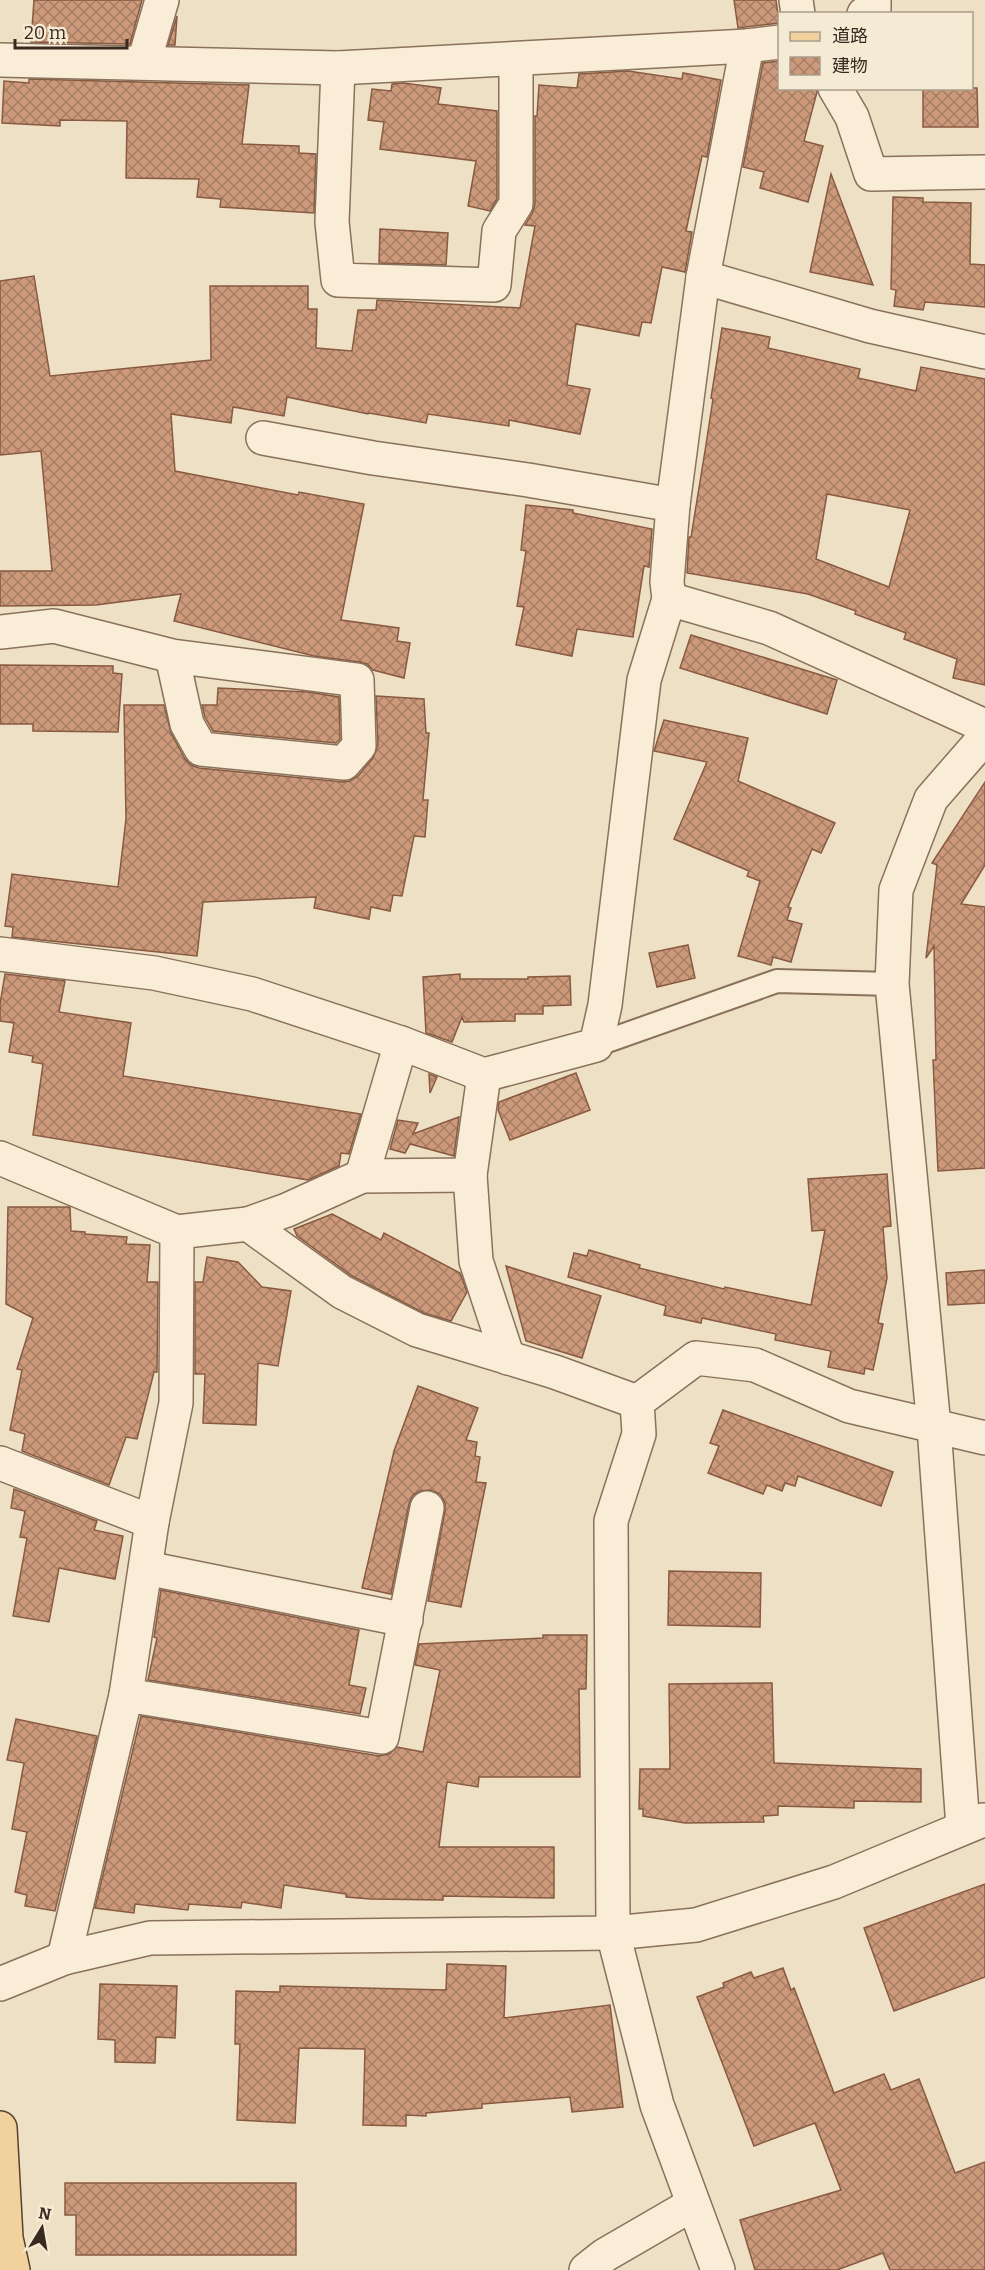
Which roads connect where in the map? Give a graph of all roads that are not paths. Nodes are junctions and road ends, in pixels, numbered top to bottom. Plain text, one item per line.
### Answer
1 (162, 0) edge
2 (874, 0) edge
3 (868, 12) edge
4 (778, 42) edge
5 (747, 46) junction
6 (0, 60) edge
7 (516, 60) junction
8 (144, 62) junction
9 (338, 68) junction
10 (836, 90) edge
11 (985, 172) edge
12 (703, 277) junction
13 (985, 352) edge
14 (263, 438) dead end
15 (673, 505) junction
16 (669, 599) junction
17 (0, 632) edge
18 (171, 656) junction
19 (985, 726) edge
20 (985, 737) edge
21 (0, 954) edge
22 (892, 984) junction
23 (401, 1043) junction
24 (596, 1045) junction
25 (484, 1075) junction
26 (0, 1158) edge
27 (470, 1175) junction
28 (362, 1176) junction
29 (249, 1224) junction
30 (177, 1232) junction
31 (508, 1358) junction
32 (637, 1402) junction
33 (934, 1427) junction
34 (985, 1438) edge
35 (0, 1463) edge
36 (427, 1508) dead end
37 (152, 1522) junction
38 (146, 1568) junction
39 (406, 1620) junction
40 (126, 1695) junction
41 (974, 1823) edge
42 (613, 1933) junction
43 (64, 1958) junction
44 (0, 1984) edge
45 (0, 2128) edge
46 (693, 2204) junction
47 (13, 2270) edge
48 (586, 2270) edge
49 (718, 2270) edge

1 - 8 street
2 - 3 street
4 - 5 street
5 - 7 street
5 - 12 street
6 - 8 street
7 - 9 street
7 - 9 street
8 - 9 street
10 - 11 street
12 - 13 street
12 - 15 street
14 - 15 street
15 - 16 street
16 - 19 street
16 - 24 street
17 - 18 street
18 - 18 street
20 - 22 street
21 - 23 street
22 - 24 lane
22 - 33 street
23 - 25 street
23 - 28 street
24 - 25 street
25 - 27 street
26 - 30 street
27 - 28 street
27 - 31 street
28 - 29 street
29 - 30 street
29 - 31 street
30 - 37 street
31 - 32 street
32 - 33 street
32 - 42 street
33 - 34 street
33 - 41 street
35 - 37 street
36 - 39 street
37 - 38 street
38 - 39 street
38 - 40 street
39 - 40 street
40 - 43 street
41 - 42 street
42 - 43 street
42 - 46 street
43 - 44 street
45 - 47 main road
46 - 48 street
46 - 49 street

